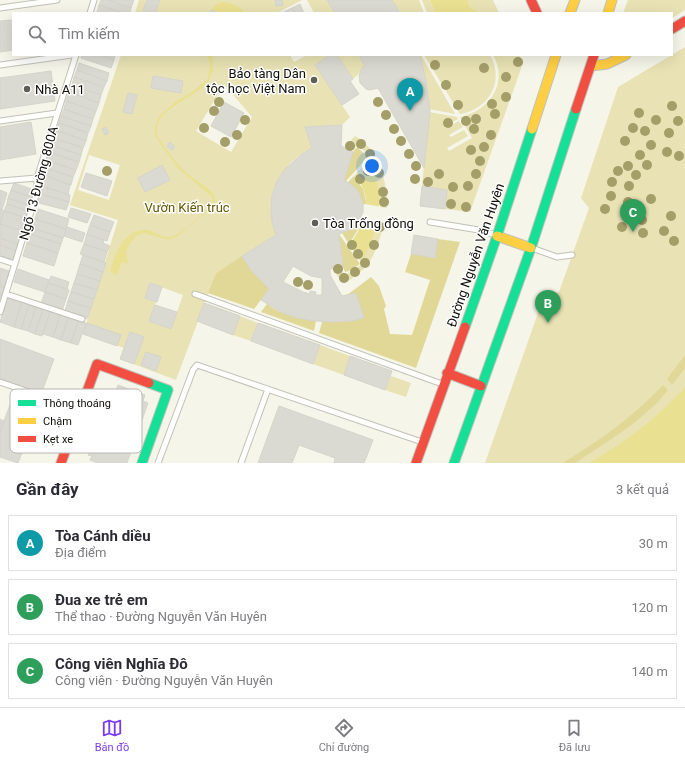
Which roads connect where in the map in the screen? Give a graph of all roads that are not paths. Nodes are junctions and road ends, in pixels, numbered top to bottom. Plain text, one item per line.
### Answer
1 (57, 0) edge
2 (94, 0) edge
3 (531, 0) edge
4 (575, 0) edge
5 (612, 0) edge
6 (0, 8) edge
7 (90, 12) edge
8 (537, 12) edge
9 (570, 12) edge
10 (608, 12) edge
11 (685, 21) edge
12 (673, 27) edge
13 (65, 56) edge
14 (76, 56) edge
15 (556, 56) edge
16 (594, 56) edge
17 (624, 56) edge
18 (0, 65) edge
19 (591, 66) junction
20 (57, 113) junction
21 (0, 121) edge
22 (38, 178) junction
23 (0, 181) edge
24 (430, 222) dead end
25 (497, 236) junction
26 (531, 248) junction
27 (572, 255) dead end
28 (0, 259) edge
29 (15, 264) junction
30 (6, 294) junction
31 (195, 294) dead end
32 (0, 312) edge
33 (82, 318) dead end
34 (447, 373) junction
35 (0, 382) edge
36 (443, 384) junction
37 (481, 386) junction
38 (268, 388) junction
39 (20, 389) edge
40 (88, 389) edge
41 (423, 442) junction
42 (65, 453) edge
43 (61, 463) edge
44 (142, 463) edge
45 (158, 463) edge
46 (242, 463) edge
47 (416, 463) edge
48 (454, 463) edge

1 - 6 lane
2 - 7 lane
3 - 8 main road
4 - 9 main road
5 - 10 main road
11 - 12 main road
13 - 18 lane
14 - 20 lane, Ngõ 13 Đường 800A
15 - 25 main road, Đường Nguyễn Văn Huyên
16 - 19 main road
17 - 19 main road
19 - 26 main road
20 - 21 lane
20 - 22 lane, Ngõ 13 Đường 800A
22 - 23 lane
22 - 29 lane, Ngõ 13 Đường 800A
24 - 25 lane
25 - 26 main road
25 - 34 main road, Đường Nguyễn Văn Huyên
26 - 27 lane
26 - 37 main road
28 - 29 lane
29 - 30 lane, Ngõ 13 Đường 800A
30 - 32 lane, Ngõ 13 Đường 800A
30 - 33 lane
31 - 36 lane
34 - 36 main road, Đường Nguyễn Văn Huyên
34 - 37 main road
35 - 39 lane
36 - 41 main road, Đường Nguyễn Văn Huyên
37 - 48 main road
38 - 41 lane
38 - 45 lane
38 - 46 lane
40 - 44 main road
41 - 47 main road, Đường Nguyễn Văn Huyên
42 - 43 main road

